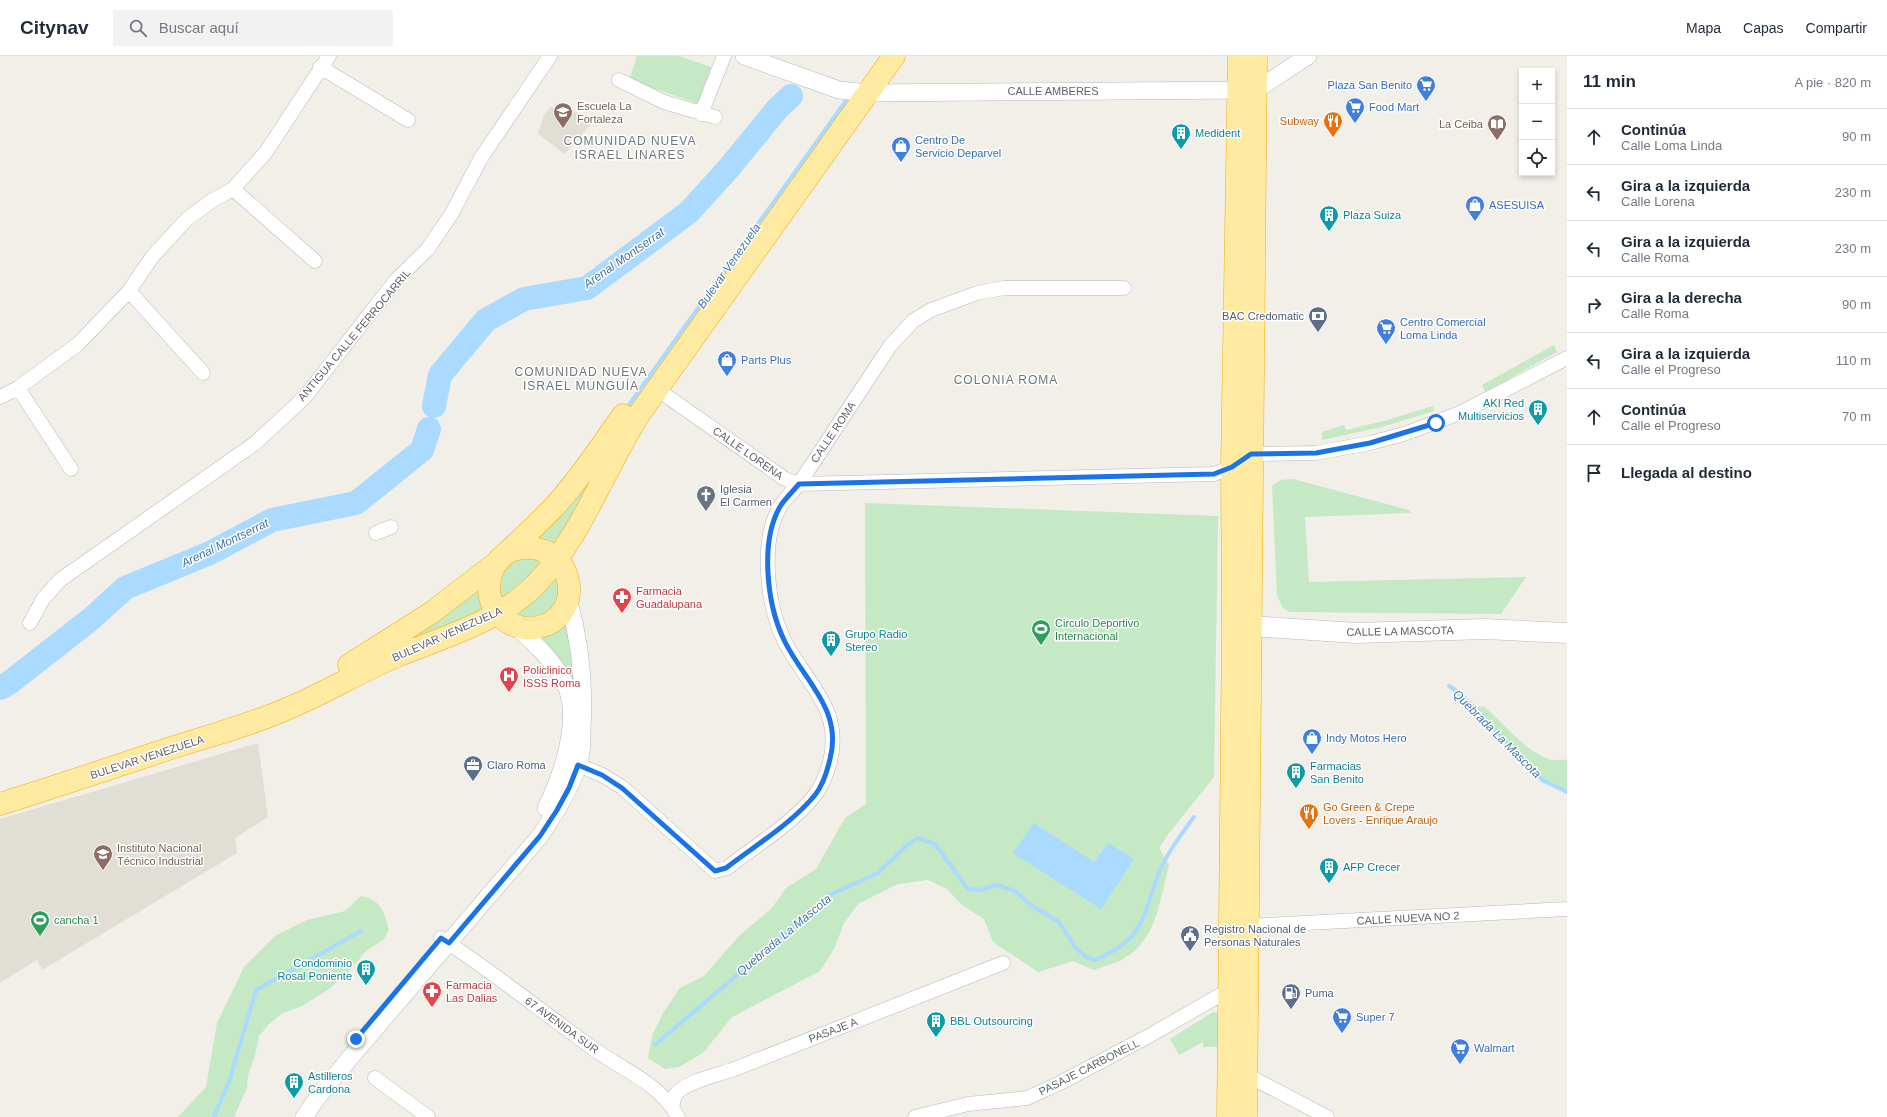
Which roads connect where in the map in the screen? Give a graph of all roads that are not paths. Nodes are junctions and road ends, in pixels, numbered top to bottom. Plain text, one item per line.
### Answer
1 (329, 56) edge
2 (550, 56) edge
3 (724, 56) edge
4 (744, 56) edge
5 (878, 56) edge
6 (894, 56) edge
7 (1239, 56) edge
8 (1256, 56) edge
9 (1308, 56) edge
10 (320, 67) junction
11 (619, 80) dead end
12 (1247, 90) junction
13 (860, 92) junction
14 (701, 114) junction
15 (715, 117) dead end
16 (408, 120) dead end
17 (233, 189) junction
18 (315, 261) dead end
19 (1124, 288) dead end
20 (129, 291) junction
21 (1567, 358) edge
22 (203, 373) dead end
23 (18, 388) junction
24 (658, 390) junction
25 (0, 397) edge
26 (1251, 454) junction
27 (1232, 467) junction
28 (71, 469) dead end
29 (799, 484) junction
30 (391, 527) dead end
31 (376, 533) dead end
32 (502, 557) junction
33 (558, 558) junction
34 (568, 598) junction
35 (497, 613) junction
36 (30, 623) dead end
37 (1242, 625) junction
38 (515, 626) junction
39 (1567, 633) edge
40 (572, 762) junction
41 (0, 793) edge
42 (0, 804) edge
43 (1567, 909) edge
44 (1249, 926) junction
45 (445, 940) junction
46 (1003, 963) dead end
47 (1229, 990) junction
48 (1245, 1074) junction
49 (375, 1078) dead end
50 (675, 1112) edge
51 (295, 1117) edge
52 (304, 1117) edge
53 (428, 1117) edge
54 (915, 1117) edge
55 (1228, 1117) edge
56 (1246, 1117) edge
57 (1327, 1117) edge

1 - 10 street
2 - 36 street, ANTIGUA CALLE FERROCARRIL
3 - 14 street
4 - 13 street, CALLE AMBERES
5 - 13 highway, BULEVAR VENEZUELA
6 - 13 highway, BULEVAR VENEZUELA
7 - 12 highway
8 - 12 highway
9 - 12 street
10 - 16 street
10 - 17 street
11 - 14 street
12 - 13 street, CALLE AMBERES
12 - 26 highway
12 - 27 highway
13 - 24 highway, BULEVAR VENEZUELA
13 - 32 highway, BULEVAR VENEZUELA
14 - 15 street
17 - 18 street
17 - 20 street
19 - 29 street, CALLE ROMA
20 - 22 street
20 - 23 street
21 - 26 street
23 - 25 street
23 - 28 street
24 - 29 street, CALLE LORENA
24 - 33 highway, BULEVAR VENEZUELA
26 - 27 street, CALLE LORENA
26 - 37 highway
27 - 29 street, CALLE LORENA
27 - 37 highway
29 - 40 street, CALLE ROMA
30 - 31 street
32 - 33 highway
32 - 35 highway
32 - 41 highway, BULEVAR VENEZUELA
33 - 34 highway
33 - 35 highway, BULEVAR VENEZUELA
34 - 38 highway
34 - 40 street
35 - 38 highway
35 - 42 highway, BULEVAR VENEZUELA
37 - 39 main road, CALLE LA MASCOTA
37 - 44 highway
37 - 47 highway
38 - 40 street
40 - 45 street
43 - 44 street, CALLE NUEVA NO 2
44 - 48 highway
45 - 50 street, 67 AVENIDA SUR
45 - 51 street
45 - 52 street
46 - 50 street, PASAJE A
47 - 54 street, PASAJE CARBONELL
47 - 55 highway
48 - 56 highway
48 - 57 street
49 - 53 street

